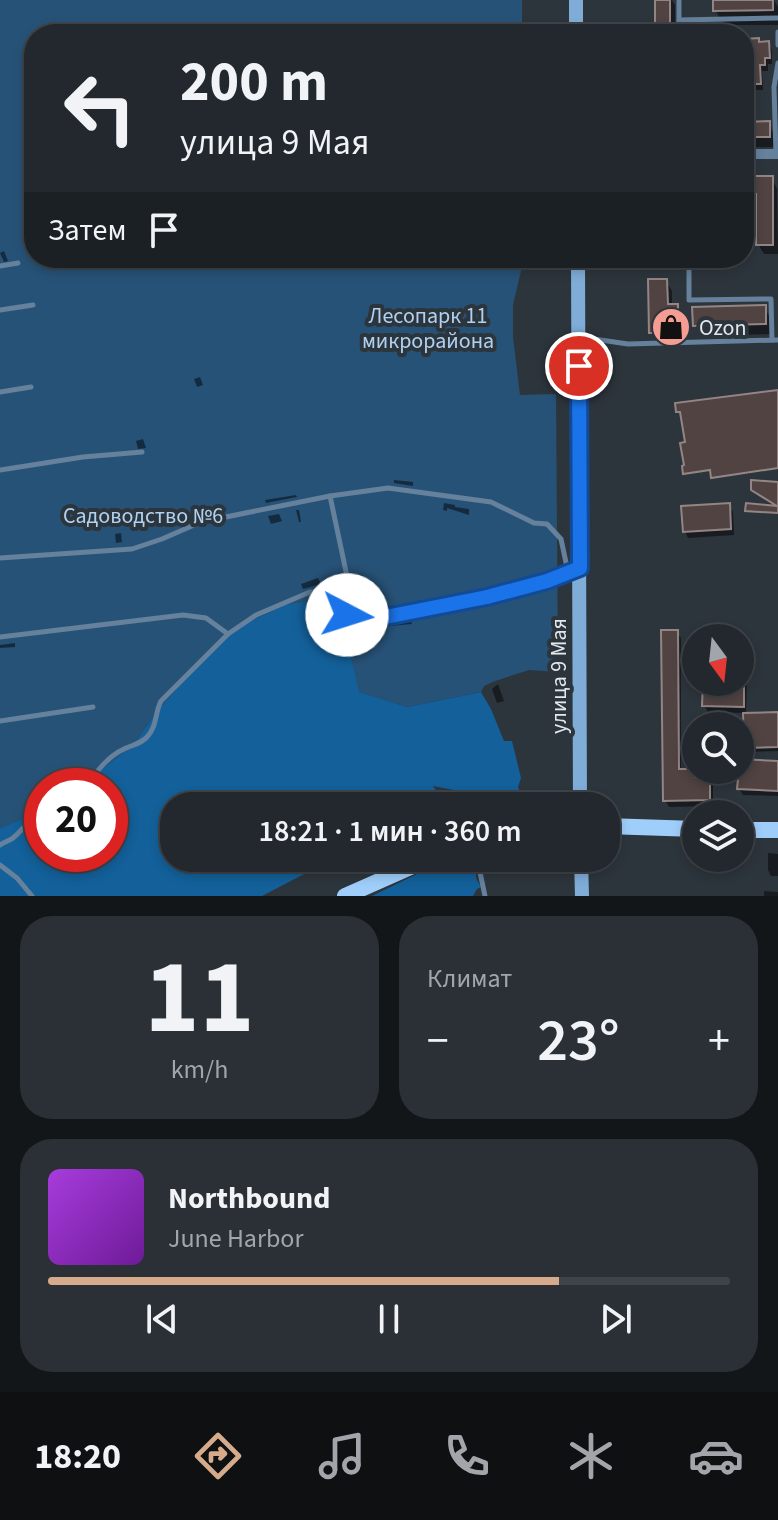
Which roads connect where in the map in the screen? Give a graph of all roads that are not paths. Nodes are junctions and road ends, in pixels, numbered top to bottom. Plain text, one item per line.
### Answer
1 (576, 0) edge
2 (679, 0) edge
3 (778, 18) edge
4 (679, 20) junction
5 (576, 24) edge
6 (679, 24) edge
7 (778, 32) edge
8 (778, 45) edge
9 (778, 63) edge
10 (754, 154) edge
11 (777, 154) edge
12 (18, 263) dead end
13 (0, 266) edge
14 (578, 268) edge
15 (689, 268) edge
16 (33, 305) dead end
17 (0, 310) edge
18 (579, 337) junction
19 (775, 340) edge
20 (31, 387) dead end
21 (0, 392) edge
22 (142, 452) dead end
23 (0, 470) edge
24 (330, 496) junction
25 (0, 558) edge
26 (574, 570) junction
27 (346, 591) junction
28 (228, 634) junction
29 (0, 637) edge
30 (93, 707) dead end
31 (0, 721) edge
32 (100, 768) edge
33 (580, 792) edge
34 (24, 825) edge
35 (620, 826) edge
36 (682, 829) edge
37 (754, 830) edge
38 (778, 830) edge
39 (0, 845) edge
40 (0, 865) edge
41 (399, 872) edge
42 (480, 872) edge
43 (581, 872) edge
44 (32, 896) edge
45 (345, 896) edge
46 (485, 896) edge
47 (582, 896) edge

1 - 5 main road
2 - 4 lane
3 - 4 lane
4 - 6 lane
7 - 8 lane
9 - 11 lane
10 - 11 street
12 - 13 lane
14 - 18 main road, улица 9 Мая
15 - 19 lane
16 - 17 lane
18 - 19 lane
18 - 26 main road, улица 9 Мая
20 - 21 lane
22 - 23 lane
24 - 25 lane
24 - 26 lane
24 - 27 lane
26 - 27 lane
26 - 33 main road, улица 9 Мая
27 - 28 lane
28 - 29 lane
28 - 32 lane
30 - 31 lane
34 - 39 lane
35 - 36 main road
37 - 38 main road
40 - 44 lane
41 - 45 main road
42 - 46 lane
43 - 47 main road

